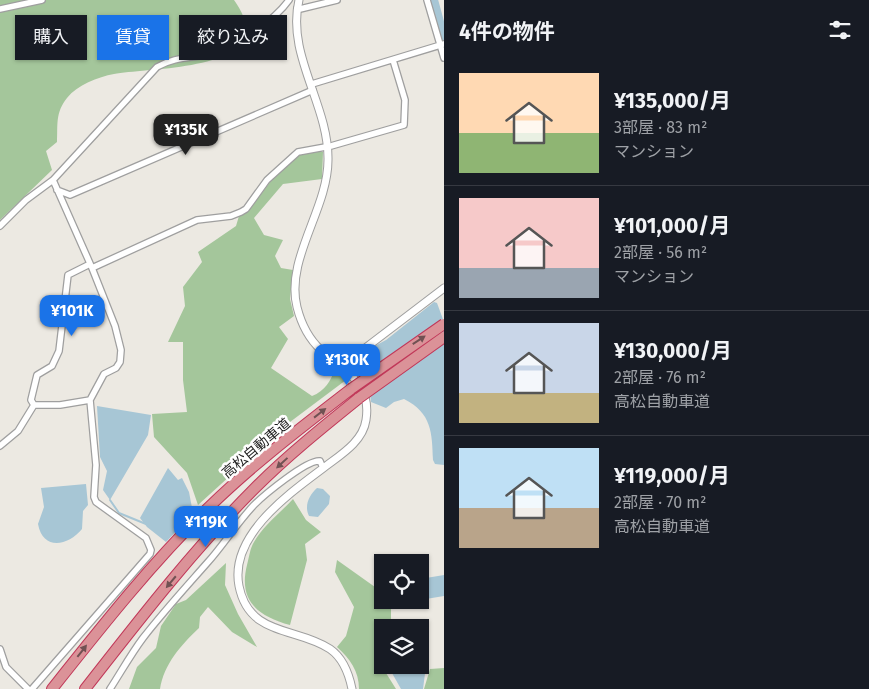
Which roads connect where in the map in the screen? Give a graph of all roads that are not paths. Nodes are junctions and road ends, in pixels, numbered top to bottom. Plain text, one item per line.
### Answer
1 (42, 0) edge
2 (289, 0) edge
3 (299, 0) edge
4 (337, 0) edge
5 (427, 0) edge
6 (297, 8) junction
7 (0, 9) edge
8 (442, 45) edge
9 (444, 58) edge
10 (394, 60) junction
11 (313, 87) junction
12 (326, 147) junction
13 (53, 180) junction
14 (57, 190) junction
15 (0, 226) edge
16 (91, 266) junction
17 (444, 288) edge
18 (444, 324) edge
19 (444, 337) edge
20 (343, 365) junction
21 (90, 400) junction
22 (34, 405) junction
23 (0, 446) edge
24 (323, 468) junction
25 (0, 648) edge
26 (28, 689) edge
27 (32, 689) edge
28 (52, 689) edge
29 (85, 689) edge
30 (110, 689) edge
31 (352, 689) edge

1 - 7 street
2 - 13 street
3 - 6 street
4 - 6 street
5 - 8 street
6 - 11 street
8 - 9 street
8 - 10 street
10 - 11 street
10 - 12 street
11 - 12 street
11 - 14 street
12 - 16 street
12 - 20 street
13 - 14 street
13 - 15 street
14 - 16 street
16 - 21 street
16 - 22 street
17 - 20 street
28 -> 18 highway, 高松自動車道, bridge
19 -> 29 highway, 高松自動車道, bridge
20 - 24 street
21 - 22 street
21 - 27 street
22 - 23 street
24 - 30 street
24 - 31 street
25 - 26 street

